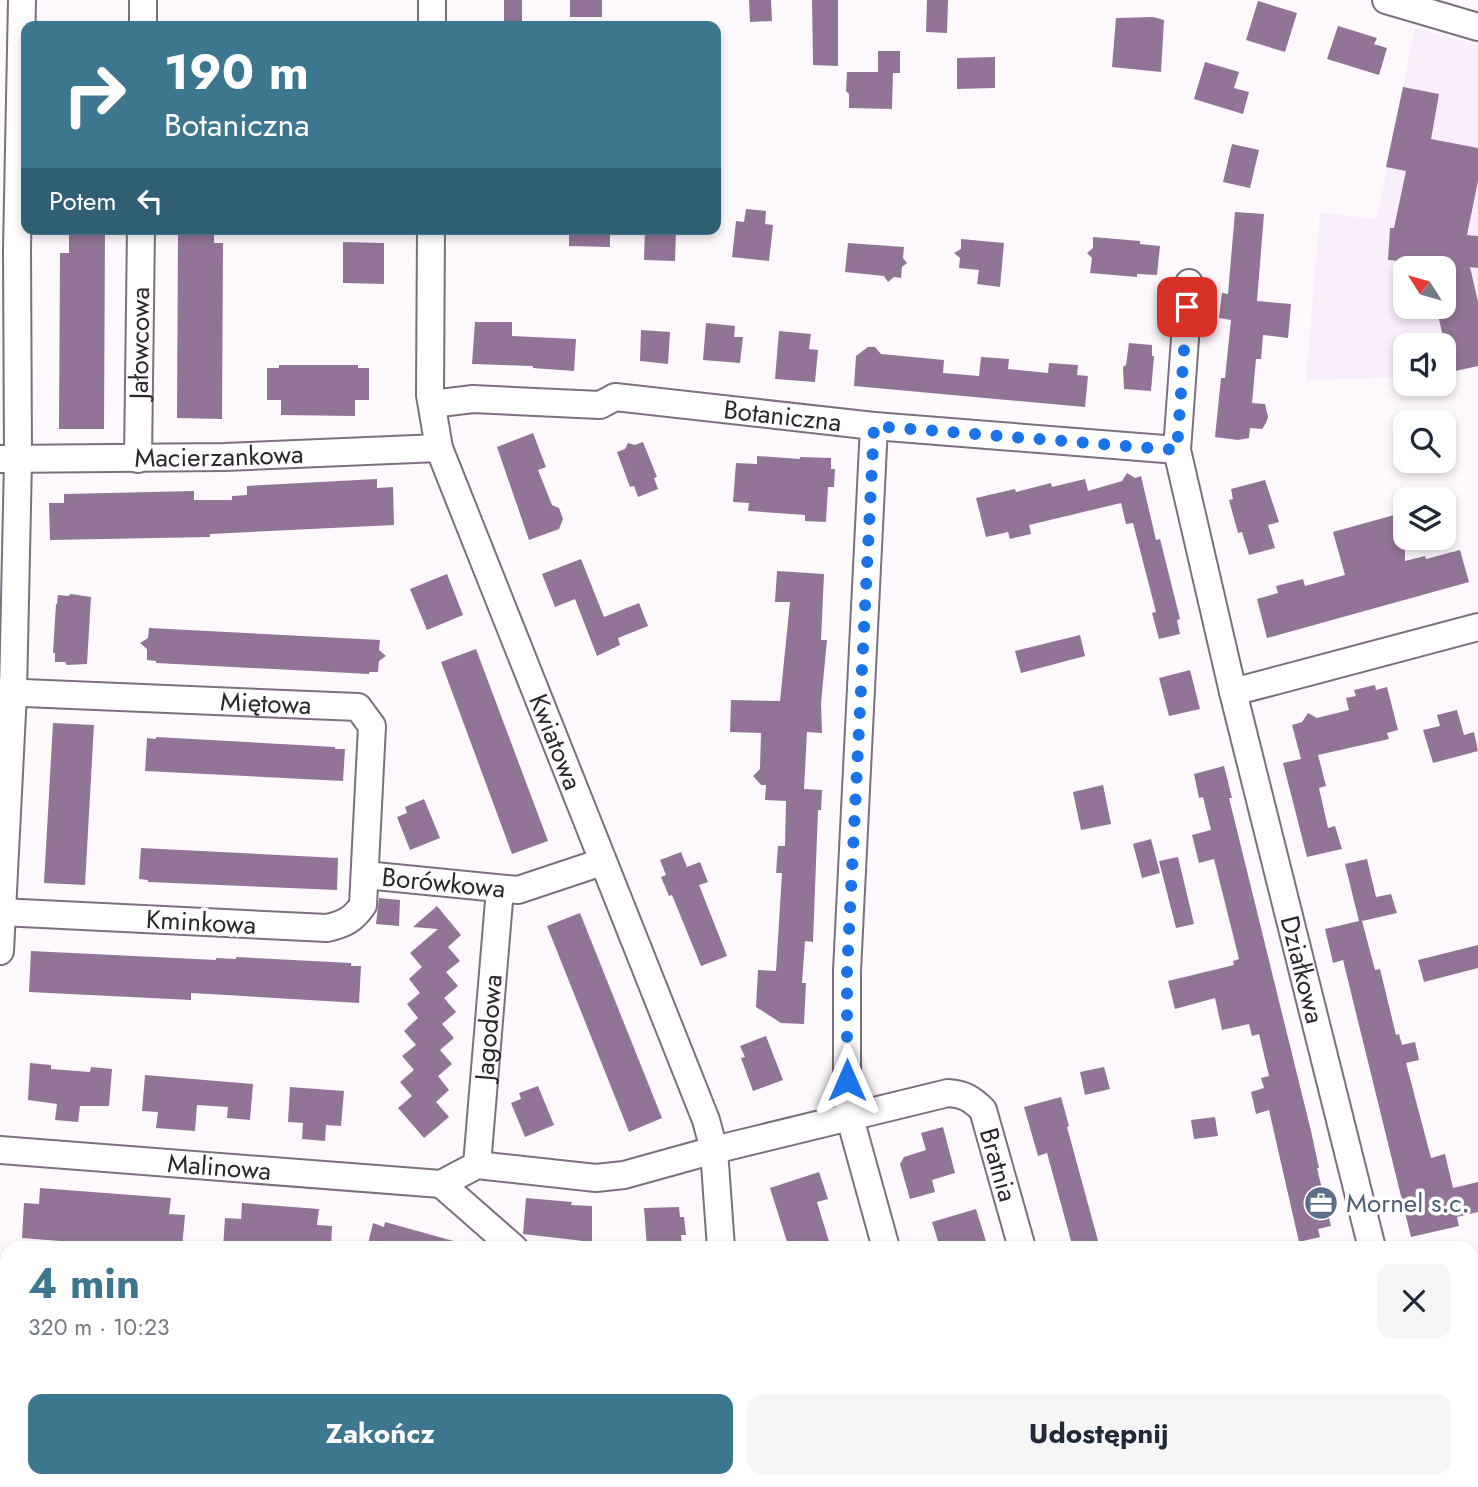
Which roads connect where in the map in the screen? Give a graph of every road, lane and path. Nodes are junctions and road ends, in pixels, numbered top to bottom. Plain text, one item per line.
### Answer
1 (22, 0) edge
2 (143, 0) edge
3 (432, 0) edge
4 (1386, 0) edge
5 (143, 21) edge
6 (432, 21) edge
7 (1478, 27) edge
8 (15, 110) edge
9 (141, 235) edge
10 (431, 235) edge
11 (8, 249) edge
12 (1189, 283) dead end
13 (432, 404) junction
14 (874, 426) junction
15 (439, 448) junction
16 (1177, 450) junction
17 (9, 459) edge
18 (138, 459) junction
19 (1478, 627) edge
20 (1233, 692) junction
21 (6, 693) edge
22 (602, 862) junction
23 (365, 875) junction
24 (500, 889) junction
25 (1, 912) edge
26 (0, 951) edge
27 (850, 1118) junction
28 (0, 1150) edge
29 (714, 1150) junction
30 (477, 1165) junction
31 (441, 1184) junction
32 (506, 1241) edge
33 (721, 1241) edge
34 (884, 1241) edge
35 (1020, 1241) edge
36 (1370, 1241) edge

1 - 8 street
2 - 5 street
3 - 6 street
4 - 7 street
8 - 11 street
9 - 18 street, Jałowcowa
10 - 13 street, Kwiatowa
11 - 17 street
12 - 16 street
13 - 14 street, Botaniczna
13 - 15 street, Kwiatowa
14 - 16 street, Botaniczna
14 - 27 street
15 - 18 street, Macierzankowa
15 - 22 street, Kwiatowa
16 - 20 street, Działkowa
17 - 18 street, Macierzankowa
17 - 21 street
19 - 20 street
20 - 36 street, Działkowa
21 - 23 street, Miętowa
21 - 25 street
22 - 24 street, Borówkowa
22 - 29 street, Kwiatowa
23 - 24 street, Borówkowa
23 - 25 street, Kminkowa
24 - 30 street, Jagodowa
25 - 26 street
27 - 29 street, Bratnia
27 - 34 street
27 - 35 street, Bratnia
28 - 31 street, Malinowa
29 - 30 street
29 - 33 street, Kwiatowa
30 - 31 street
31 - 32 street

